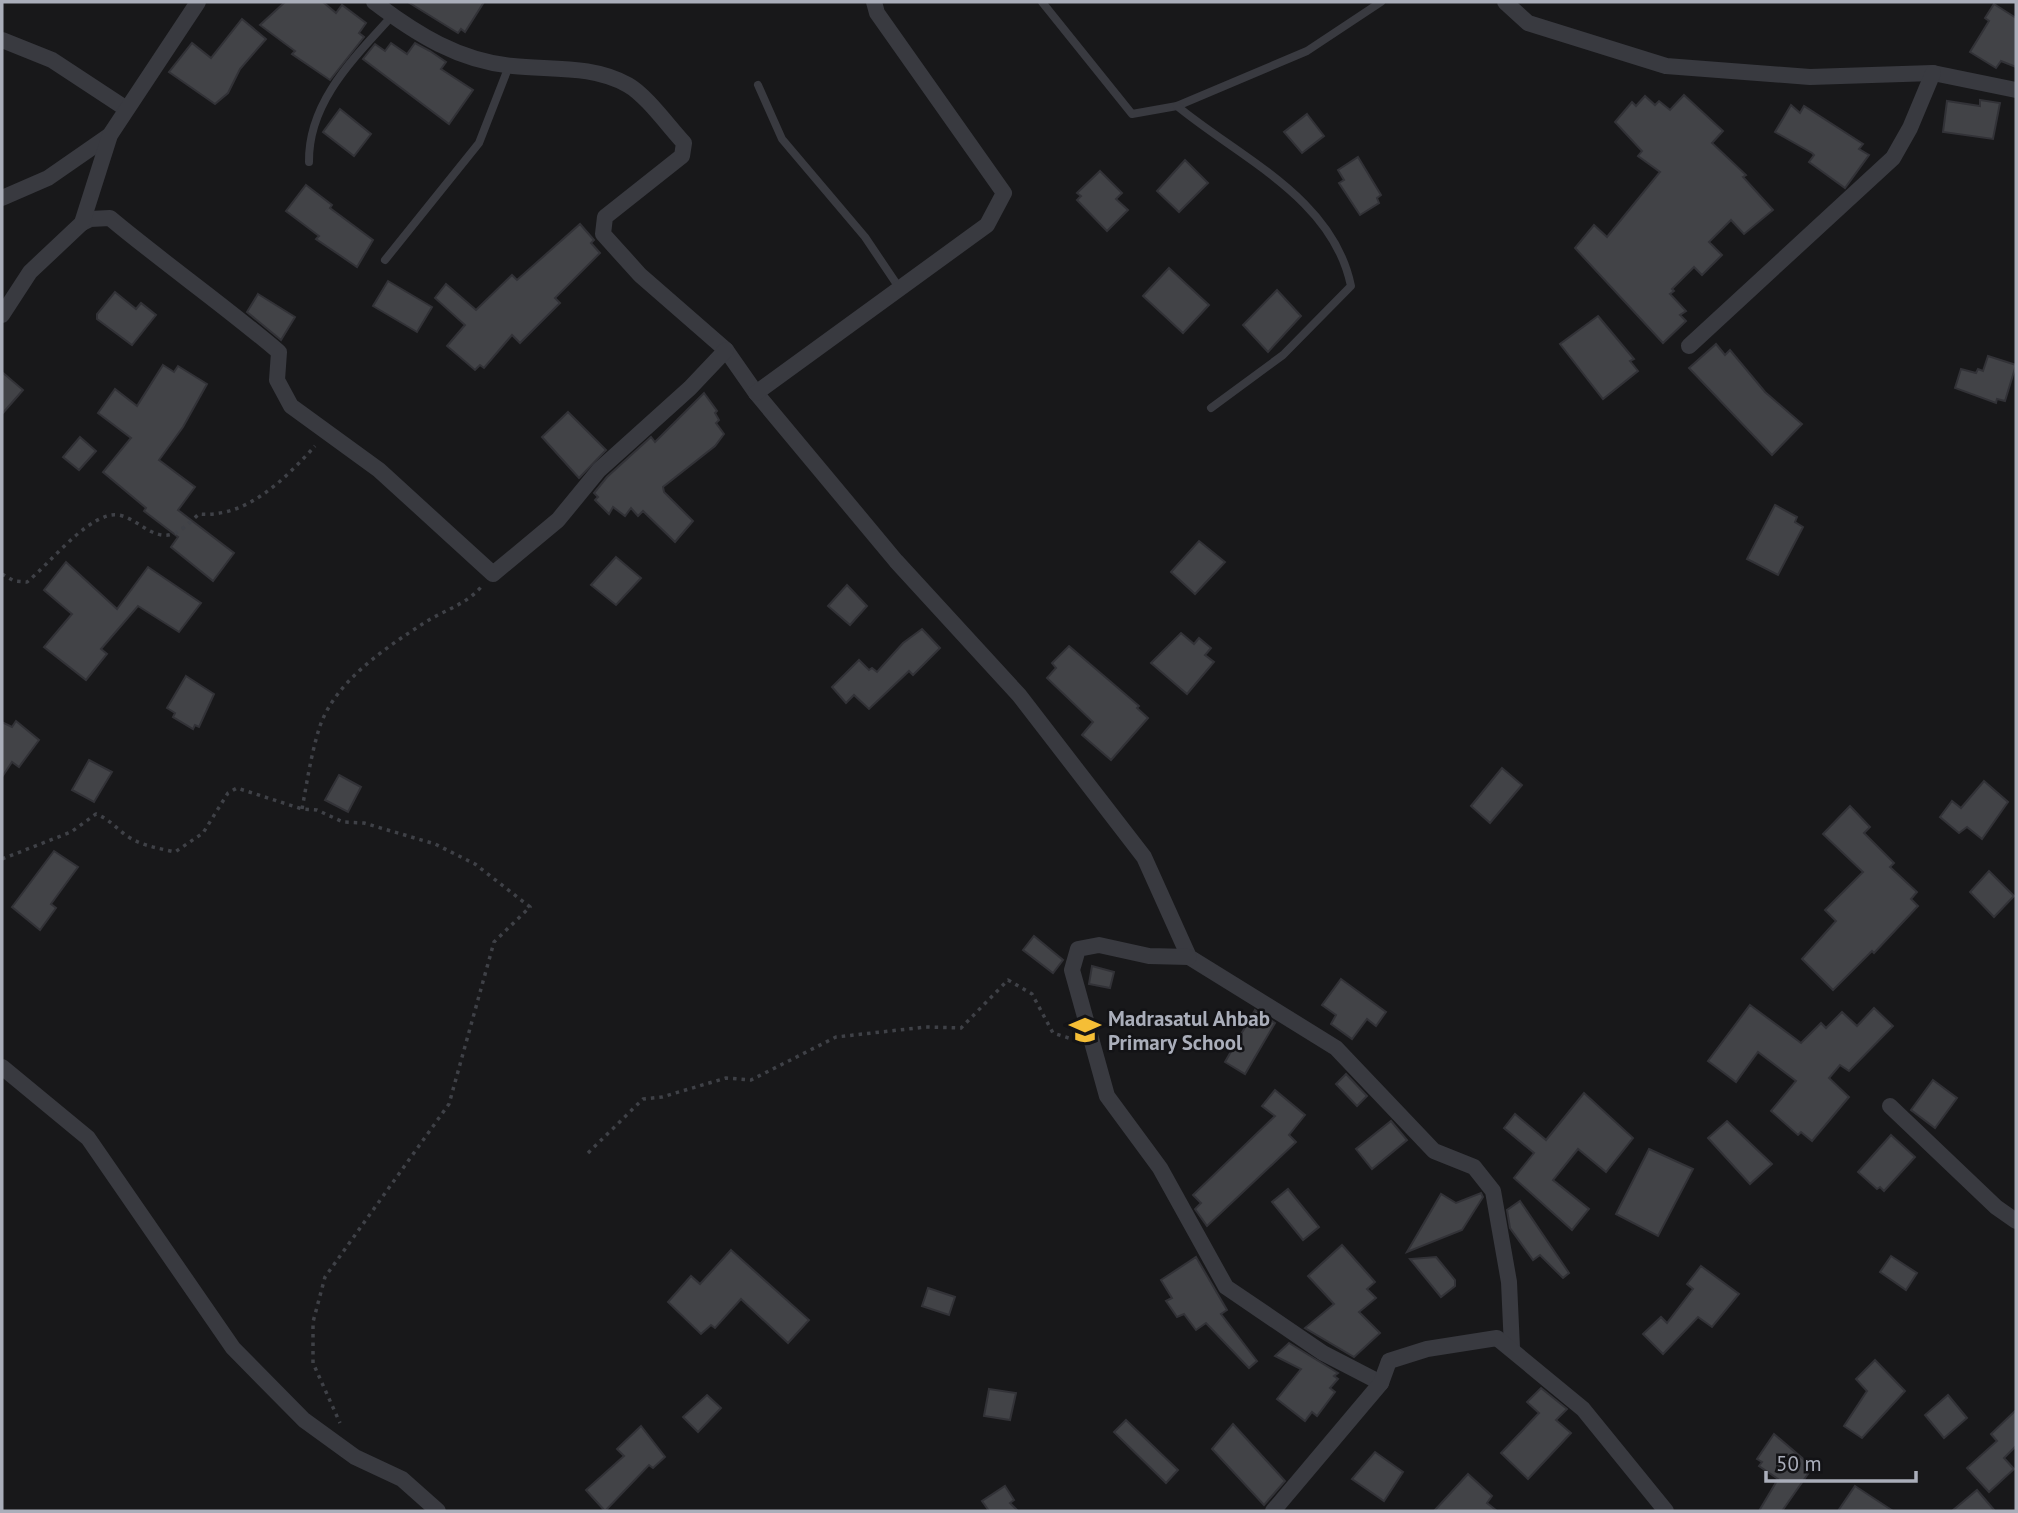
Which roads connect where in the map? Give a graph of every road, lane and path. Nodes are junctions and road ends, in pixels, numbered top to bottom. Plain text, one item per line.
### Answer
1 (198, 2) edge
2 (374, 2) edge
3 (874, 2) edge
4 (1042, 2) edge
5 (1381, 2) edge
6 (1505, 2) edge
7 (392, 16) junction
8 (2, 40) edge
9 (509, 66) junction
10 (1933, 73) junction
11 (758, 85) dead end
12 (2016, 90) edge
13 (1177, 106) junction
14 (125, 108) junction
15 (110, 135) junction
16 (309, 162) dead end
17 (2, 198) edge
18 (82, 223) junction
19 (385, 260) dead end
20 (900, 289) junction
21 (2, 315) edge
22 (1689, 346) dead end
23 (726, 350) junction
24 (756, 393) junction
25 (1211, 408) dead end
26 (329, 432) junction
27 (2, 574) edge
28 (493, 574) junction
29 (302, 809) junction
30 (2, 859) edge
31 (1189, 957) junction
32 (1091, 1040) junction
33 (2, 1067) edge
34 (1890, 1106) dead end
35 (588, 1153) dead end
36 (2016, 1220) edge
37 (1512, 1348) junction
38 (1381, 1383) junction
39 (355, 1457) junction
40 (438, 1511) edge
41 (1273, 1511) edge
42 (1666, 1511) edge

1 - 14 street
2 - 7 street
3 - 20 street
4 - 13 lane
5 - 13 lane
6 - 10 street
7 - 9 street
7 - 16 lane
8 - 14 street
9 - 19 lane
9 - 23 street
10 - 12 street
10 - 22 street
11 - 20 lane
13 - 25 lane
14 - 15 street
15 - 17 street
15 - 18 street
18 - 21 street
18 - 26 street
20 - 24 street
23 - 24 street
23 - 28 street
24 - 31 street
26 - 27 path
26 - 28 street
28 - 29 path
29 - 30 path
29 - 39 path
31 - 32 street
31 - 37 street
32 - 35 path
32 - 38 street
33 - 39 street
34 - 36 street
37 - 38 street
37 - 42 street
38 - 41 street
39 - 40 street

